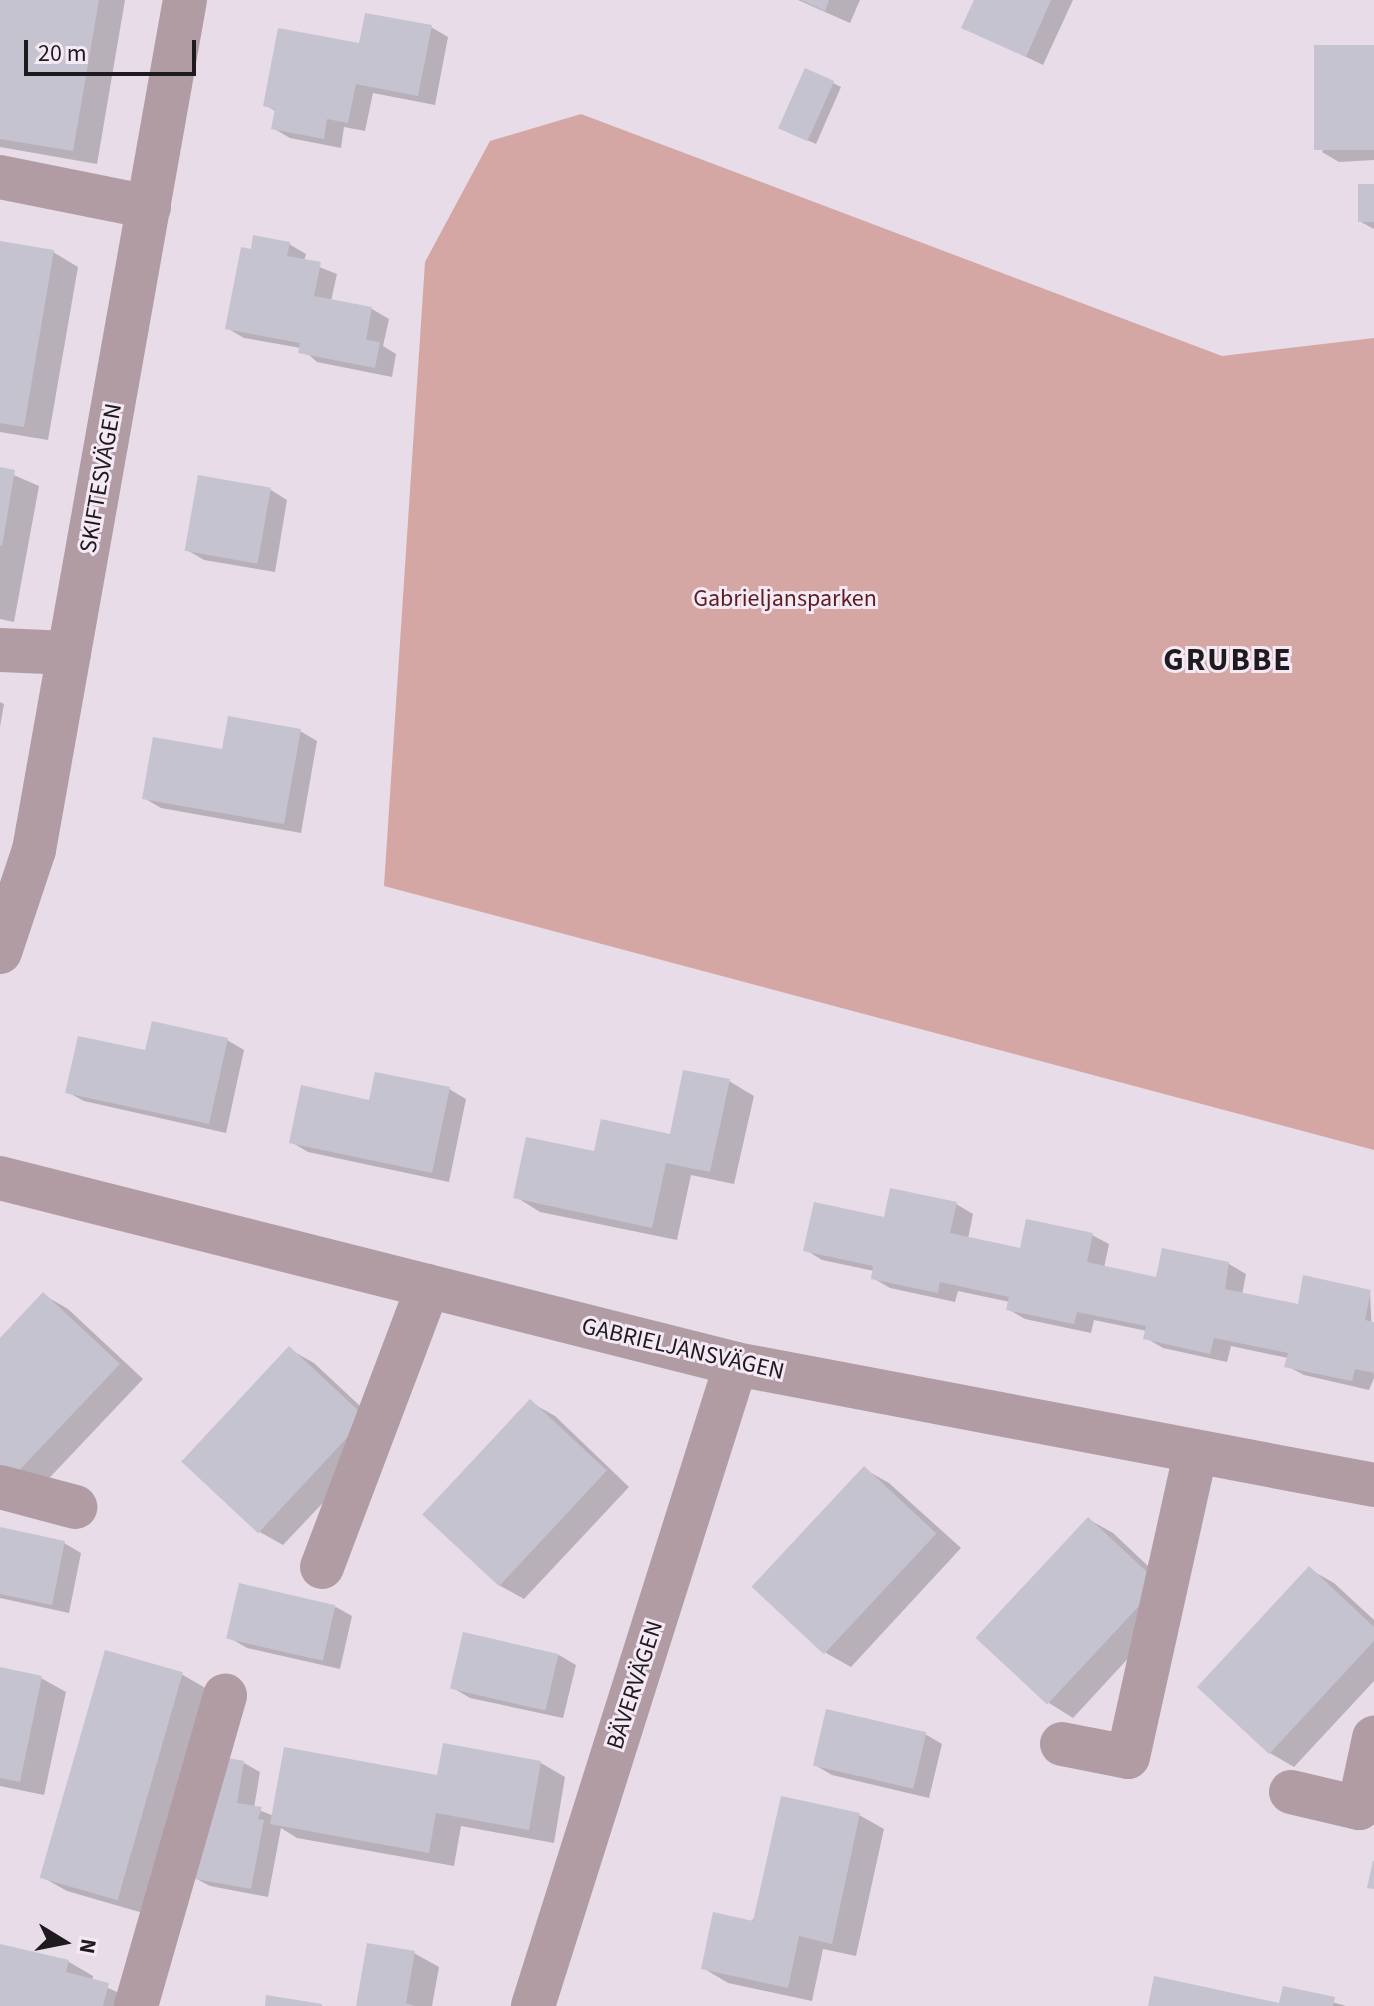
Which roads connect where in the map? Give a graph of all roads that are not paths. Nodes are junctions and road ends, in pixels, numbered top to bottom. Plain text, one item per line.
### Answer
1 (185, 0) edge
2 (0, 177) edge
3 (149, 207) junction
4 (0, 650) edge
5 (69, 653) junction
6 (0, 952) edge
7 (0, 1178) edge
8 (428, 1286) junction
9 (736, 1364) junction
10 (1196, 1451) junction
11 (1374, 1485) edge
12 (0, 1487) edge
13 (75, 1507) dead end
14 (322, 1567) dead end
15 (225, 1696) dead end
16 (1374, 1738) edge
17 (1062, 1744) dead end
18 (1291, 1792) dead end
19 (136, 2006) edge
20 (533, 2006) edge

1 - 3 street, SKIFTESVÄGEN
2 - 3 street
3 - 5 street, SKIFTESVÄGEN
4 - 5 street
5 - 6 street, SKIFTESVÄGEN
7 - 8 street, GABRIELJANSVÄGEN
8 - 9 street, GABRIELJANSVÄGEN
8 - 14 street
9 - 10 street, GABRIELJANSVÄGEN
9 - 20 street, BÄVERVÄGEN
10 - 11 street, GABRIELJANSVÄGEN
10 - 17 street
12 - 13 street
15 - 19 street
16 - 18 street

